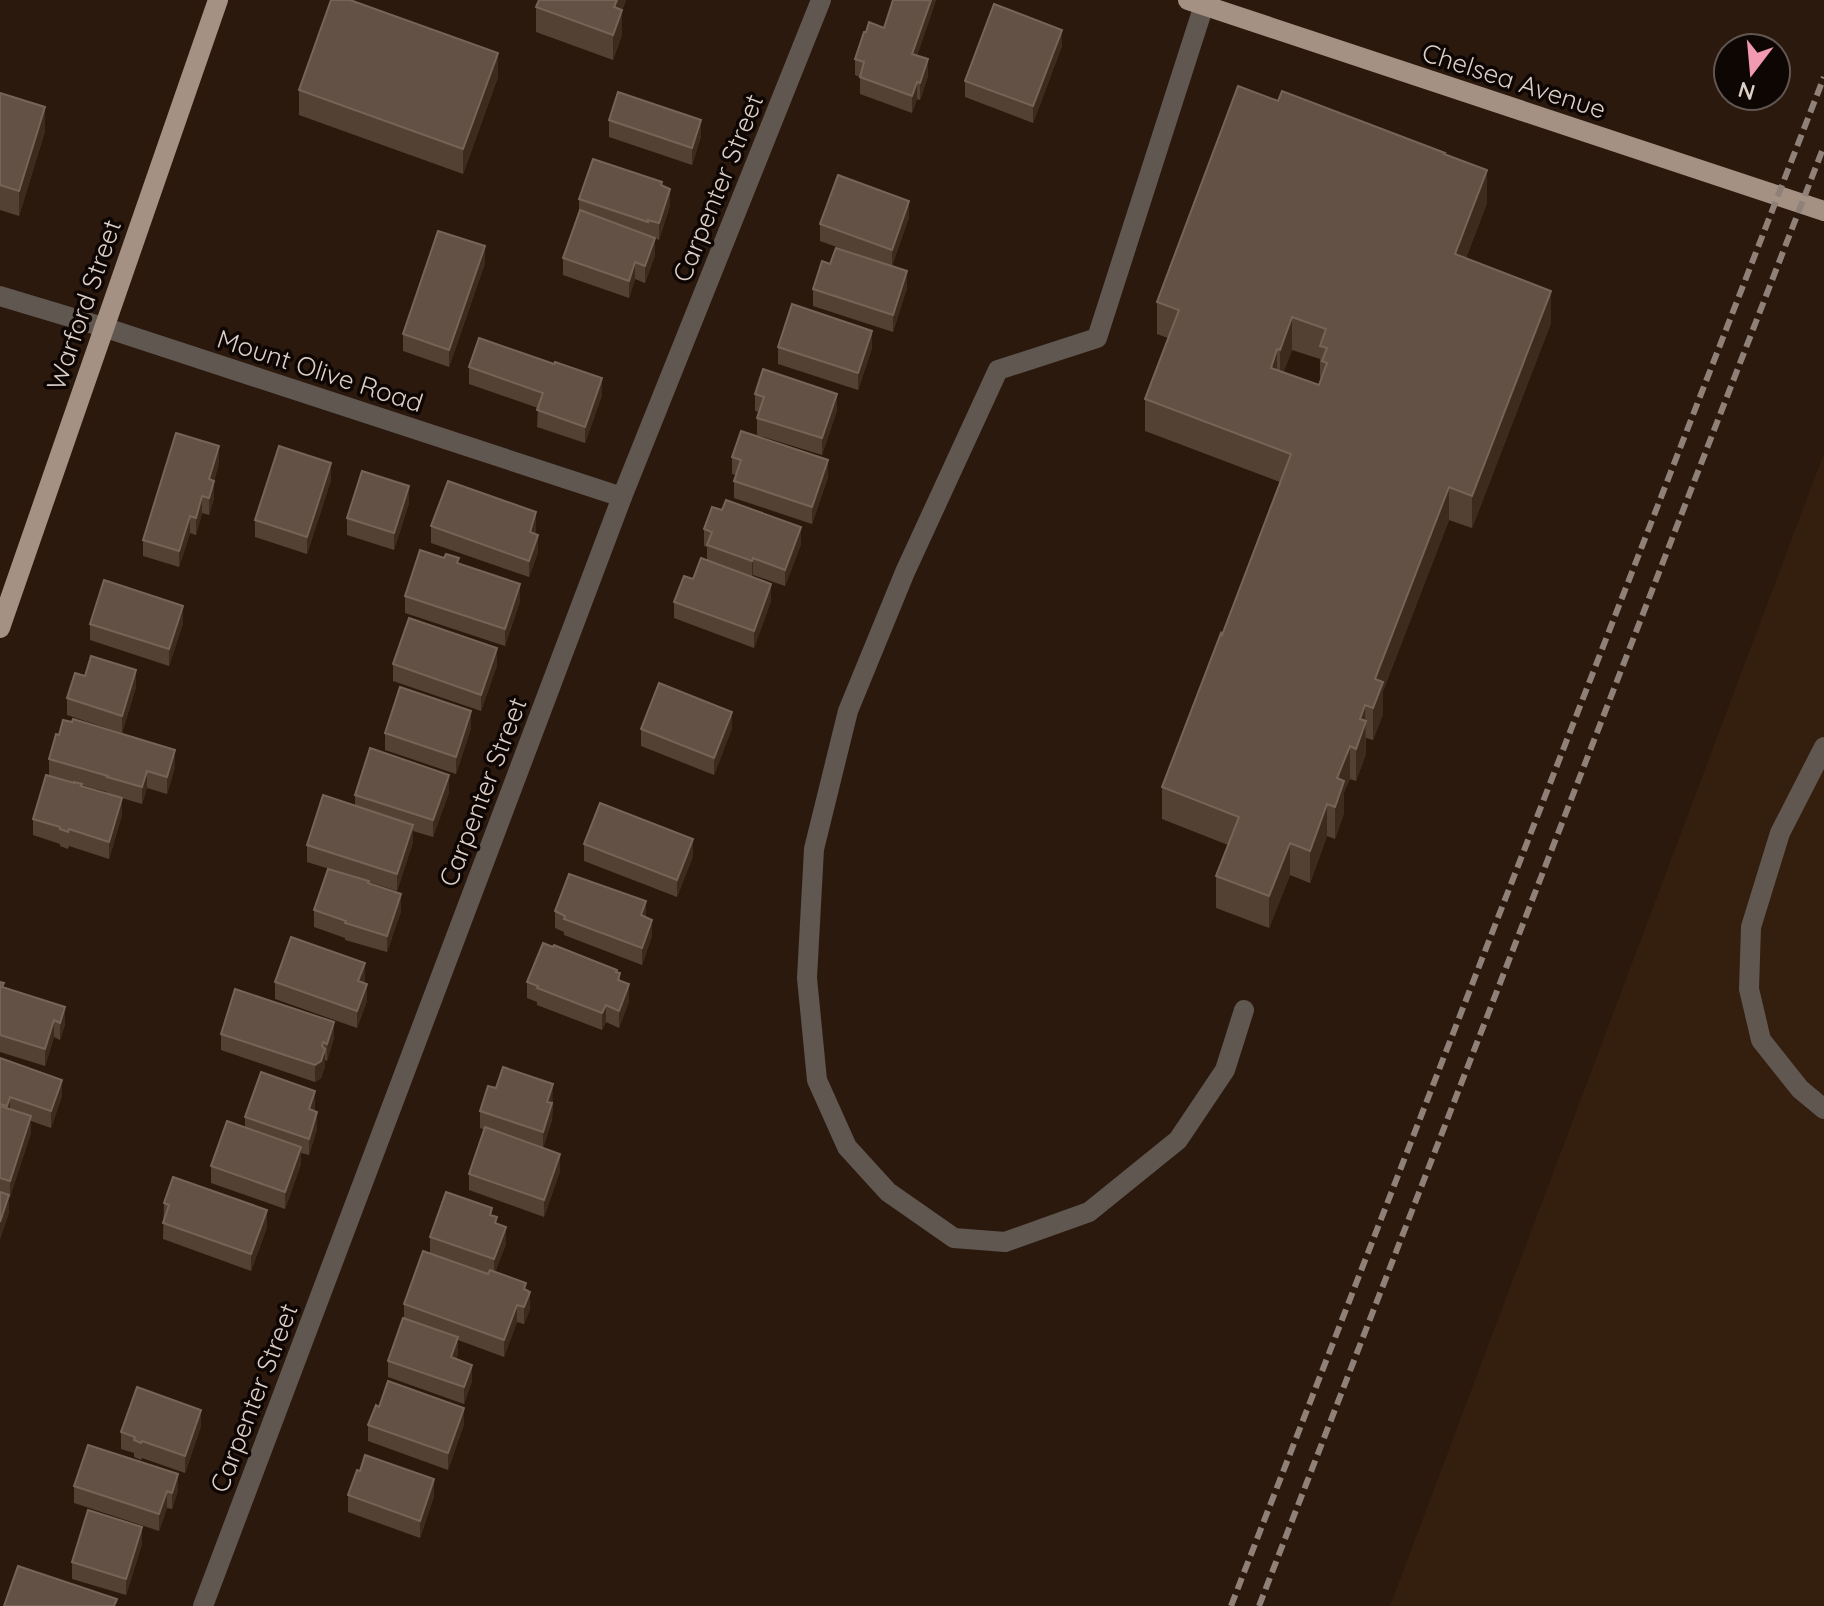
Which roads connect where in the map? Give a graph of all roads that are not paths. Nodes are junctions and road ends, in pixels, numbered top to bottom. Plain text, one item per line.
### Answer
1 (218, 0) edge
2 (821, 0) edge
3 (1196, 3) edge
4 (1824, 211) edge
5 (0, 296) edge
6 (103, 327) junction
7 (622, 497) junction
8 (0, 628) edge
9 (1824, 747) edge
10 (1244, 1010) dead end
11 (1824, 1109) edge
12 (203, 1606) edge

1 - 6 main road, Warford Street
2 - 7 street, Carpenter Street
3 - 4 main road, Chelsea Avenue
3 - 10 street
5 - 6 street, Mount Olive Road
6 - 7 street, Mount Olive Road
6 - 8 main road, Warford Street
7 - 12 street, Carpenter Street
9 - 11 street

